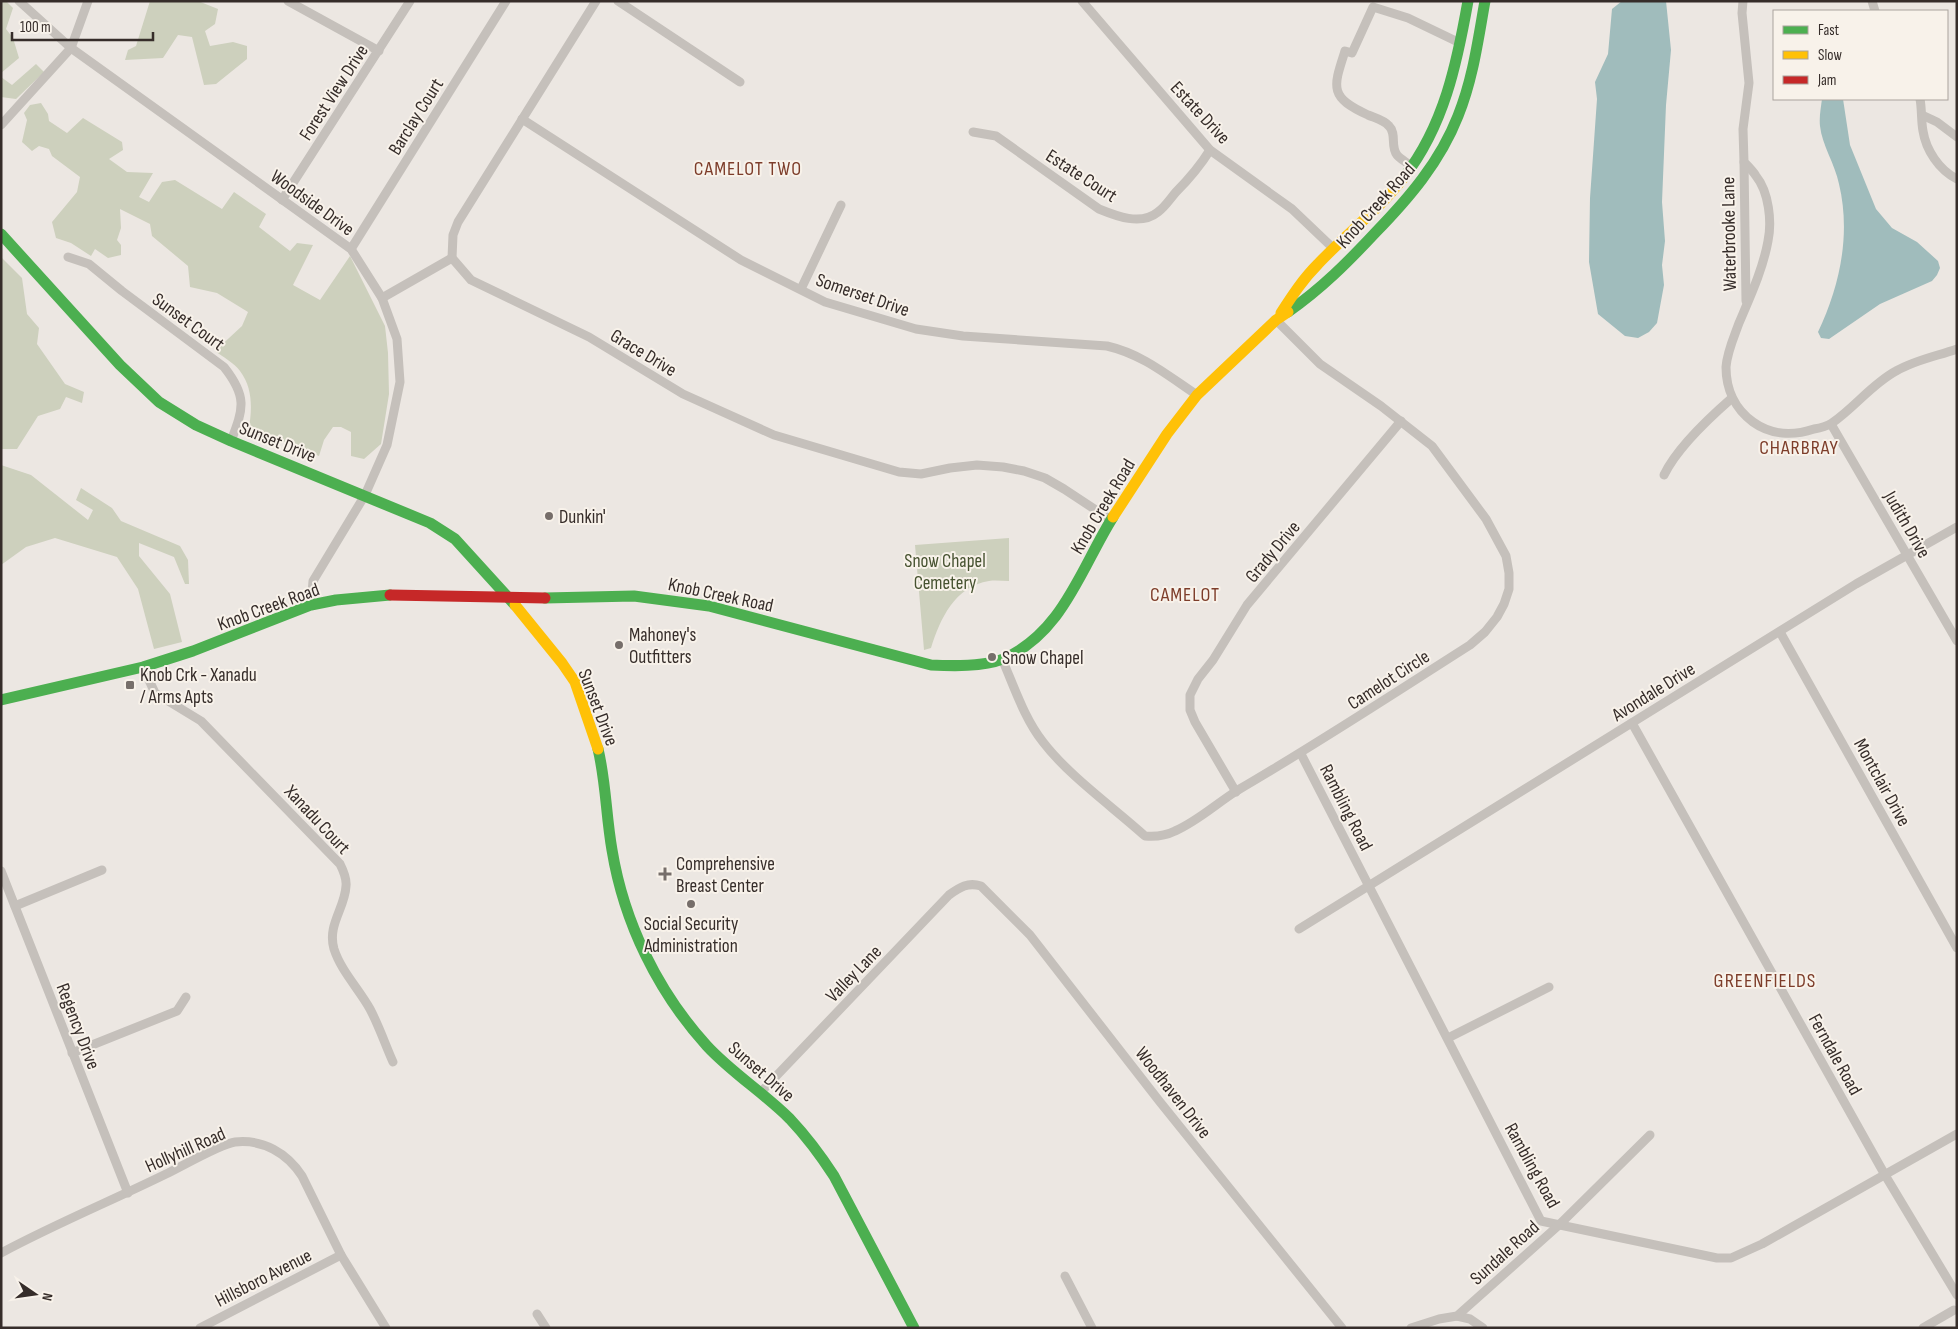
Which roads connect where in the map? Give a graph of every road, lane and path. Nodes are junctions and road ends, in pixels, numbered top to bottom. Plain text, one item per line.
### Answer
1 (19, 1) edge
2 (88, 1) edge
3 (288, 1) edge
4 (410, 1) edge
5 (506, 1) edge
6 (596, 1) edge
7 (618, 1) edge
8 (1082, 1) edge
9 (1468, 1) edge
10 (1485, 1) edge
11 (1743, 1) edge
12 (1460, 43) junction
13 (1477, 45) junction
14 (71, 48) junction
15 (379, 51) junction
16 (740, 82) dead end
17 (1920, 100) edge
18 (1922, 115) junction
19 (522, 119) junction
20 (1, 125) edge
21 (973, 132) dead end
22 (1957, 138) edge
23 (1210, 150) junction
24 (1744, 162) junction
25 (1412, 167) junction
26 (1427, 176) junction
27 (1957, 179) edge
28 (282, 200) junction
29 (841, 204) dead end
30 (1, 234) edge
31 (1367, 243) junction
32 (351, 249) junction
33 (1334, 249) junction
34 (68, 257) dead end
35 (452, 258) junction
36 (801, 289) junction
37 (1316, 292) junction
38 (382, 298) junction
39 (1746, 307) junction
40 (1276, 320) junction
41 (1957, 348) edge
42 (1196, 395) junction
43 (1732, 398) junction
44 (1402, 421) junction
45 (1831, 424) junction
46 (231, 441) junction
47 (1664, 476) dead end
48 (366, 496) junction
49 (1111, 520) junction
50 (1957, 527) edge
51 (1908, 556) junction
52 (510, 598) junction
53 (311, 605) junction
54 (1780, 632) junction
55 (1957, 641) edge
56 (1002, 659) junction
57 (143, 667) junction
58 (1, 700) edge
59 (1632, 723) junction
60 (1301, 754) junction
61 (1236, 792) junction
62 (102, 870) dead end
63 (1, 871) edge
64 (973, 884) joint
65 (1370, 886) junction
66 (15, 906) junction
67 (1299, 929) dead end
68 (1957, 948) edge
69 (1549, 987) dead end
70 (186, 996) dead end
71 (1448, 1038) junction
72 (72, 1053) junction
73 (393, 1062) dead end
74 (761, 1092) junction
75 (1957, 1134) edge
76 (1650, 1135) dead end
77 (1885, 1175) junction
78 (128, 1193) junction
79 (1559, 1225) junction
80 (1, 1253) edge
81 (341, 1255) junction
82 (1065, 1276) dead end
83 (1957, 1296) edge
84 (1955, 1312) edge
85 (537, 1314) dead end
86 (1457, 1316) junction
87 (200, 1328) edge
88 (386, 1328) edge
89 (546, 1328) edge
90 (914, 1328) edge
91 (1092, 1328) edge
92 (1342, 1328) edge
93 (1411, 1328) edge
94 (1483, 1328) edge
95 (1922, 1328) edge

1 - 14 street, Woodside Drive
2 - 14 street
3 - 15 street
4 - 15 street, Forest View Drive
5 - 32 street, Barclay Court
6 - 19 street
7 - 16 street
8 - 23 street, Estate Drive
9 - 12 main road, Knob Creek Road
10 - 13 main road, Knob Creek Road
11 - 24 street, Waterbrooke Lane
12 - 13 main road
12 - 25 main road, Knob Creek Road
12 - 25 street
13 - 26 main road, Knob Creek Road
14 - 20 street
14 - 28 street, Woodside Drive
15 - 28 street, Forest View Drive
17 - 18 street
18 - 22 street
18 - 27 street
19 - 35 street
19 - 36 street, Somerset Drive
21 - 23 street, Estate Court
23 - 33 street, Estate Drive
24 - 39 street, Waterbrooke Lane
24 - 39 street, Waterbrooke Lane
25 - 26 main road
25 - 33 main road, Knob Creek Road
26 - 31 main road, Knob Creek Road
28 - 32 street, Woodside Drive
29 - 36 street
30 - 46 main road, Sunset Drive
31 - 33 main road
31 - 37 main road, Knob Creek Road
32 - 38 street, Woodside Drive
33 - 37 main road
33 - 40 main road, Knob Creek Road
34 - 46 street, Sunset Court
35 - 38 street
35 - 49 street, Grace Drive
36 - 42 street, Somerset Drive
37 - 40 main road, Knob Creek Road
38 - 48 street, Woodside Drive
39 - 43 street, Waterbrooke Lane
40 - 42 main road, Knob Creek Road
40 - 44 street, Camelot Circle
41 - 45 street, Waterbrooke Lane
42 - 49 main road, Knob Creek Road
43 - 45 street, Waterbrooke Lane
43 - 47 street
44 - 60 street, Camelot Circle
44 - 61 street, Grady Drive
45 - 51 street, Judith Drive
46 - 48 main road, Sunset Drive
48 - 52 main road, Sunset Drive
48 - 53 street, Woodside Drive
49 - 56 main road, Knob Creek Road
50 - 51 street, Avondale Drive
51 - 54 street, Avondale Drive
51 - 55 street, Judith Drive
52 - 53 main road, Knob Creek Road
52 - 56 main road, Knob Creek Road
52 - 74 main road, Sunset Drive
53 - 57 main road, Knob Creek Road
54 - 59 street, Avondale Drive
54 - 68 street, Montclair Drive
56 - 61 street, Camelot Circle
57 - 58 main road, Knob Creek Road
57 - 73 street, Xanadu Court
59 - 65 street, Avondale Drive
59 - 77 street, Ferndale Road
60 - 61 street, Camelot Circle
60 - 65 street, Rambling Road
62 - 66 street
63 - 66 street, Regency Drive
64 - 74 street, Valley Lane
64 - 92 street, Woodhaven Drive
65 - 67 street, Avondale Drive
65 - 71 street, Rambling Road
66 - 72 street, Regency Drive
69 - 71 street
70 - 72 street
71 - 79 street, Rambling Road
72 - 78 street, Regency Drive
74 - 90 main road, Sunset Drive
75 - 77 street, Rambling Road
76 - 79 street, Sundale Road
77 - 79 street, Rambling Road
77 - 83 street, Ferndale Road
78 - 80 street, Hollyhill Road
78 - 81 street, Hollyhill Road
79 - 86 street, Sundale Road
81 - 87 street, Hillsboro Avenue
81 - 88 street, Hollyhill Road
82 - 91 street
83 - 84 street
84 - 95 street
85 - 89 street
86 - 93 street
86 - 94 street

